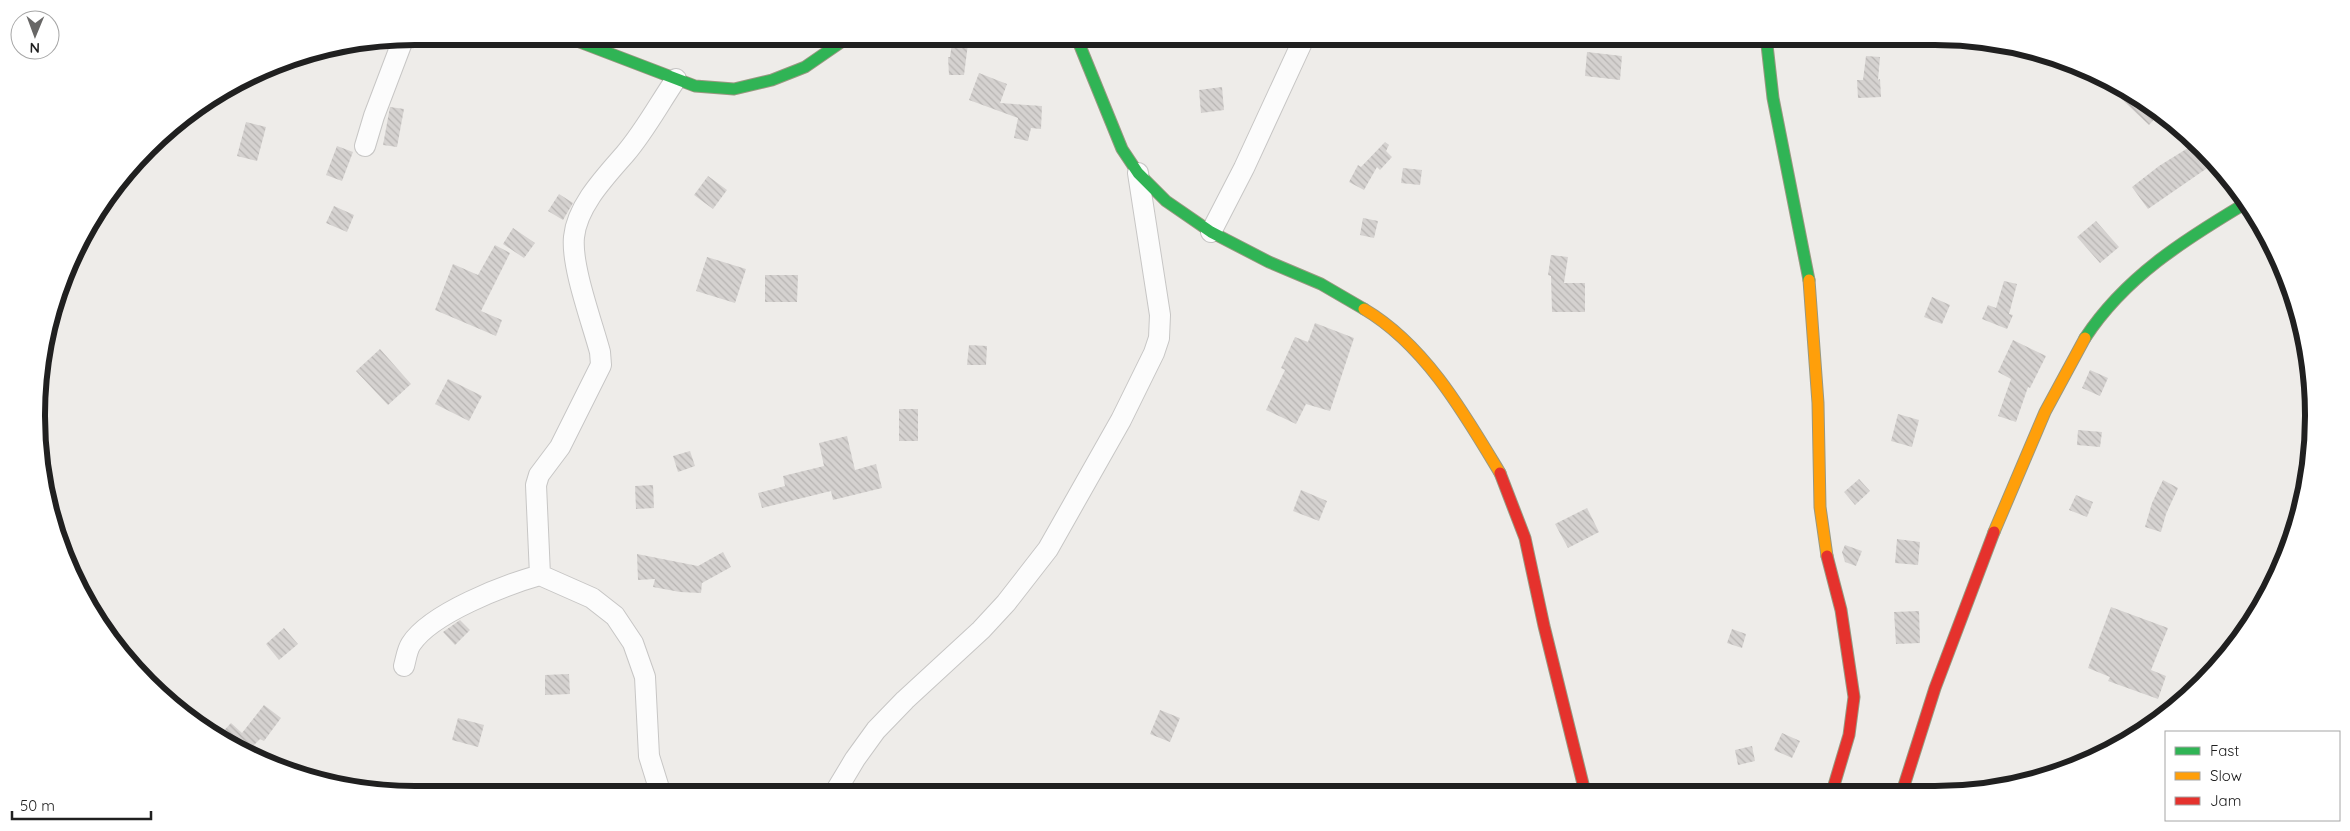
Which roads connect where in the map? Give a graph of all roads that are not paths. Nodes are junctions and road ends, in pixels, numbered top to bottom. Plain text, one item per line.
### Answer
1 (587, 45) edge
2 (837, 45) edge
3 (1080, 45) edge
4 (1301, 45) edge
5 (1767, 45) edge
6 (401, 46) edge
7 (676, 79) junction
8 (365, 146) dead end
9 (1138, 172) junction
10 (2240, 206) edge
11 (1211, 232) junction
12 (540, 575) junction
13 (404, 666) dead end
14 (658, 785) dead end
15 (839, 786) edge
16 (1584, 786) edge
17 (1834, 786) edge
18 (1904, 786) edge

1 - 7 main road
2 - 7 main road
3 - 9 main road
4 - 11 street
5 - 17 main road
6 - 8 street
7 - 12 street
9 - 11 main road
9 - 15 street
10 - 18 main road
11 - 16 main road
12 - 13 street
12 - 14 street

